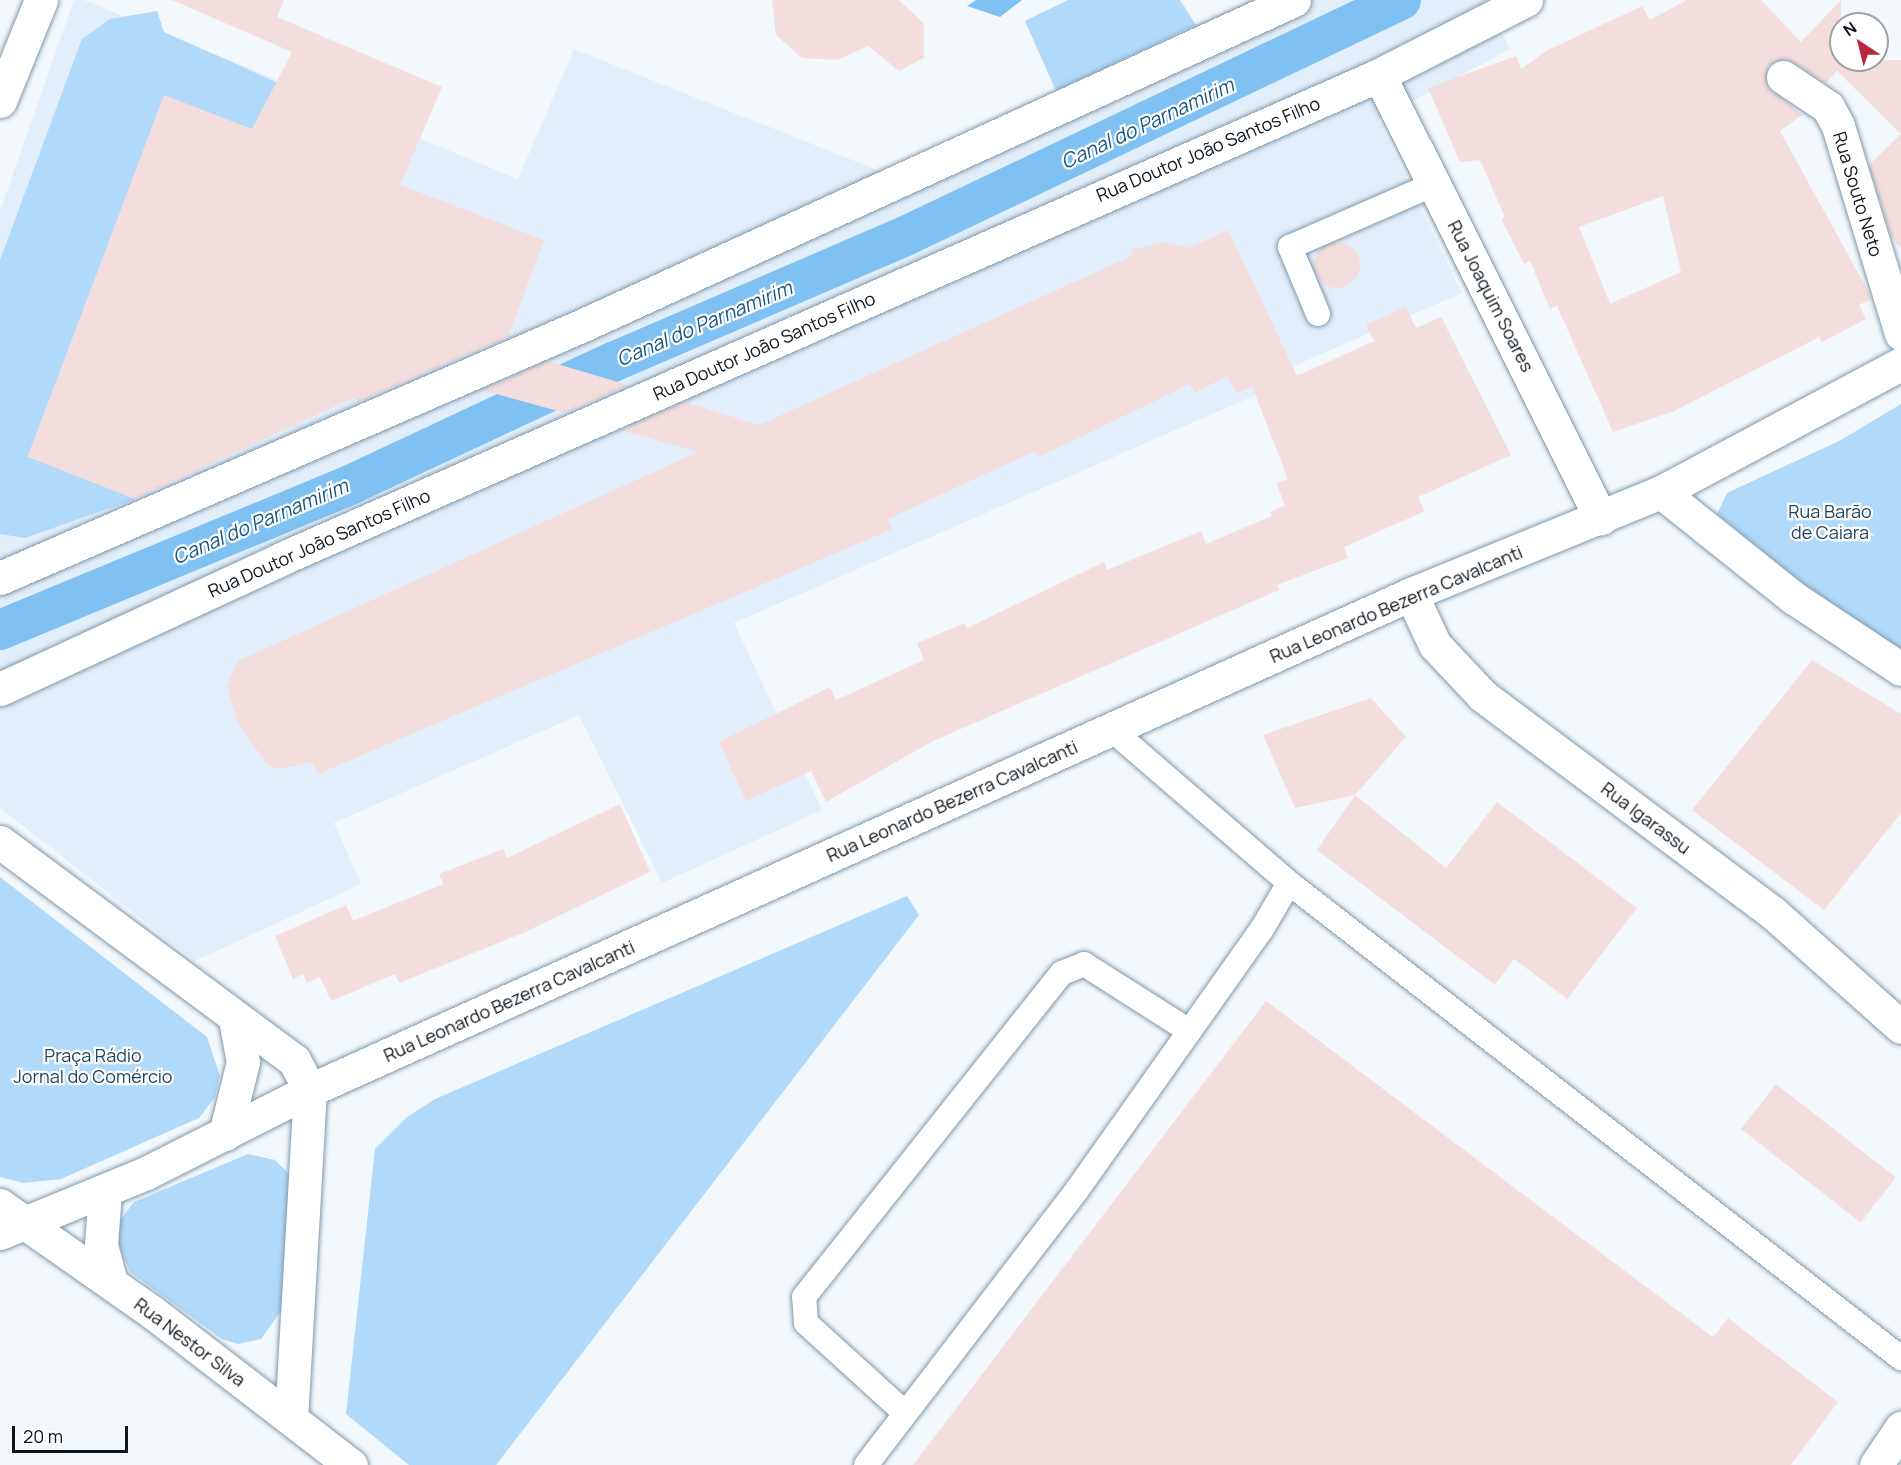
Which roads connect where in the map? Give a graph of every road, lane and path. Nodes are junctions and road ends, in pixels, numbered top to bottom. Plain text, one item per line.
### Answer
1 (41, 0) edge
2 (1294, 0) edge
3 (1519, 2) edge
4 (1254, 8) edge
5 (8, 60) edge
6 (1379, 75) junction
7 (1783, 77) dead end
8 (0, 101) edge
9 (1434, 184) junction
10 (1318, 314) dead end
11 (1901, 334) edge
12 (1901, 364) edge
13 (1661, 492) junction
14 (1601, 518) junction
15 (9, 566) edge
16 (1411, 594) junction
17 (1901, 669) edge
18 (0, 689) edge
19 (1112, 730) junction
20 (0, 842) edge
21 (1289, 883) junction
22 (235, 1020) junction
23 (1901, 1027) edge
24 (1189, 1031) junction
25 (310, 1090) junction
26 (225, 1134) junction
27 (105, 1191) junction
28 (8, 1220) edge
29 (111, 1283) junction
30 (1901, 1358) edge
31 (905, 1413) junction
32 (291, 1417) junction
33 (1901, 1428) edge
34 (351, 1465) edge
35 (866, 1465) edge
36 (1875, 1465) edge

1 - 5 street
2 - 4 street
3 - 6 street, Rua Doutor João Santos Filho
4 - 15 street
5 - 8 street
6 - 9 street, Rua Joaquim Soares
6 - 18 street, Rua Doutor João Santos Filho
7 - 11 street, Rua Souto Neto
9 - 10 lane
9 - 14 street, Rua Joaquim Soares
12 - 13 street, Rua Leonardo Bezerra Cavalcanti
13 - 14 street, Rua Leonardo Bezerra Cavalcanti
13 - 17 street
14 - 16 street, Rua Leonardo Bezerra Cavalcanti
16 - 19 street, Rua Leonardo Bezerra Cavalcanti
16 - 23 street, Rua Igarassu
19 - 21 lane
19 - 25 street, Rua Leonardo Bezerra Cavalcanti
20 - 22 street
21 - 24 lane
21 - 30 lane
22 - 25 street
22 - 26 street
24 - 31 lane
24 - 31 lane
25 - 26 street, Rua Leonardo Bezerra Cavalcanti
25 - 32 street
26 - 27 street, Rua Leonardo Bezerra Cavalcanti
27 - 28 street, Rua Leonardo Bezerra Cavalcanti
27 - 29 street
28 - 29 street, Rua Nestor Silva
29 - 32 street, Rua Nestor Silva
31 - 35 lane
32 - 34 street, Rua Nestor Silva
33 - 36 street

